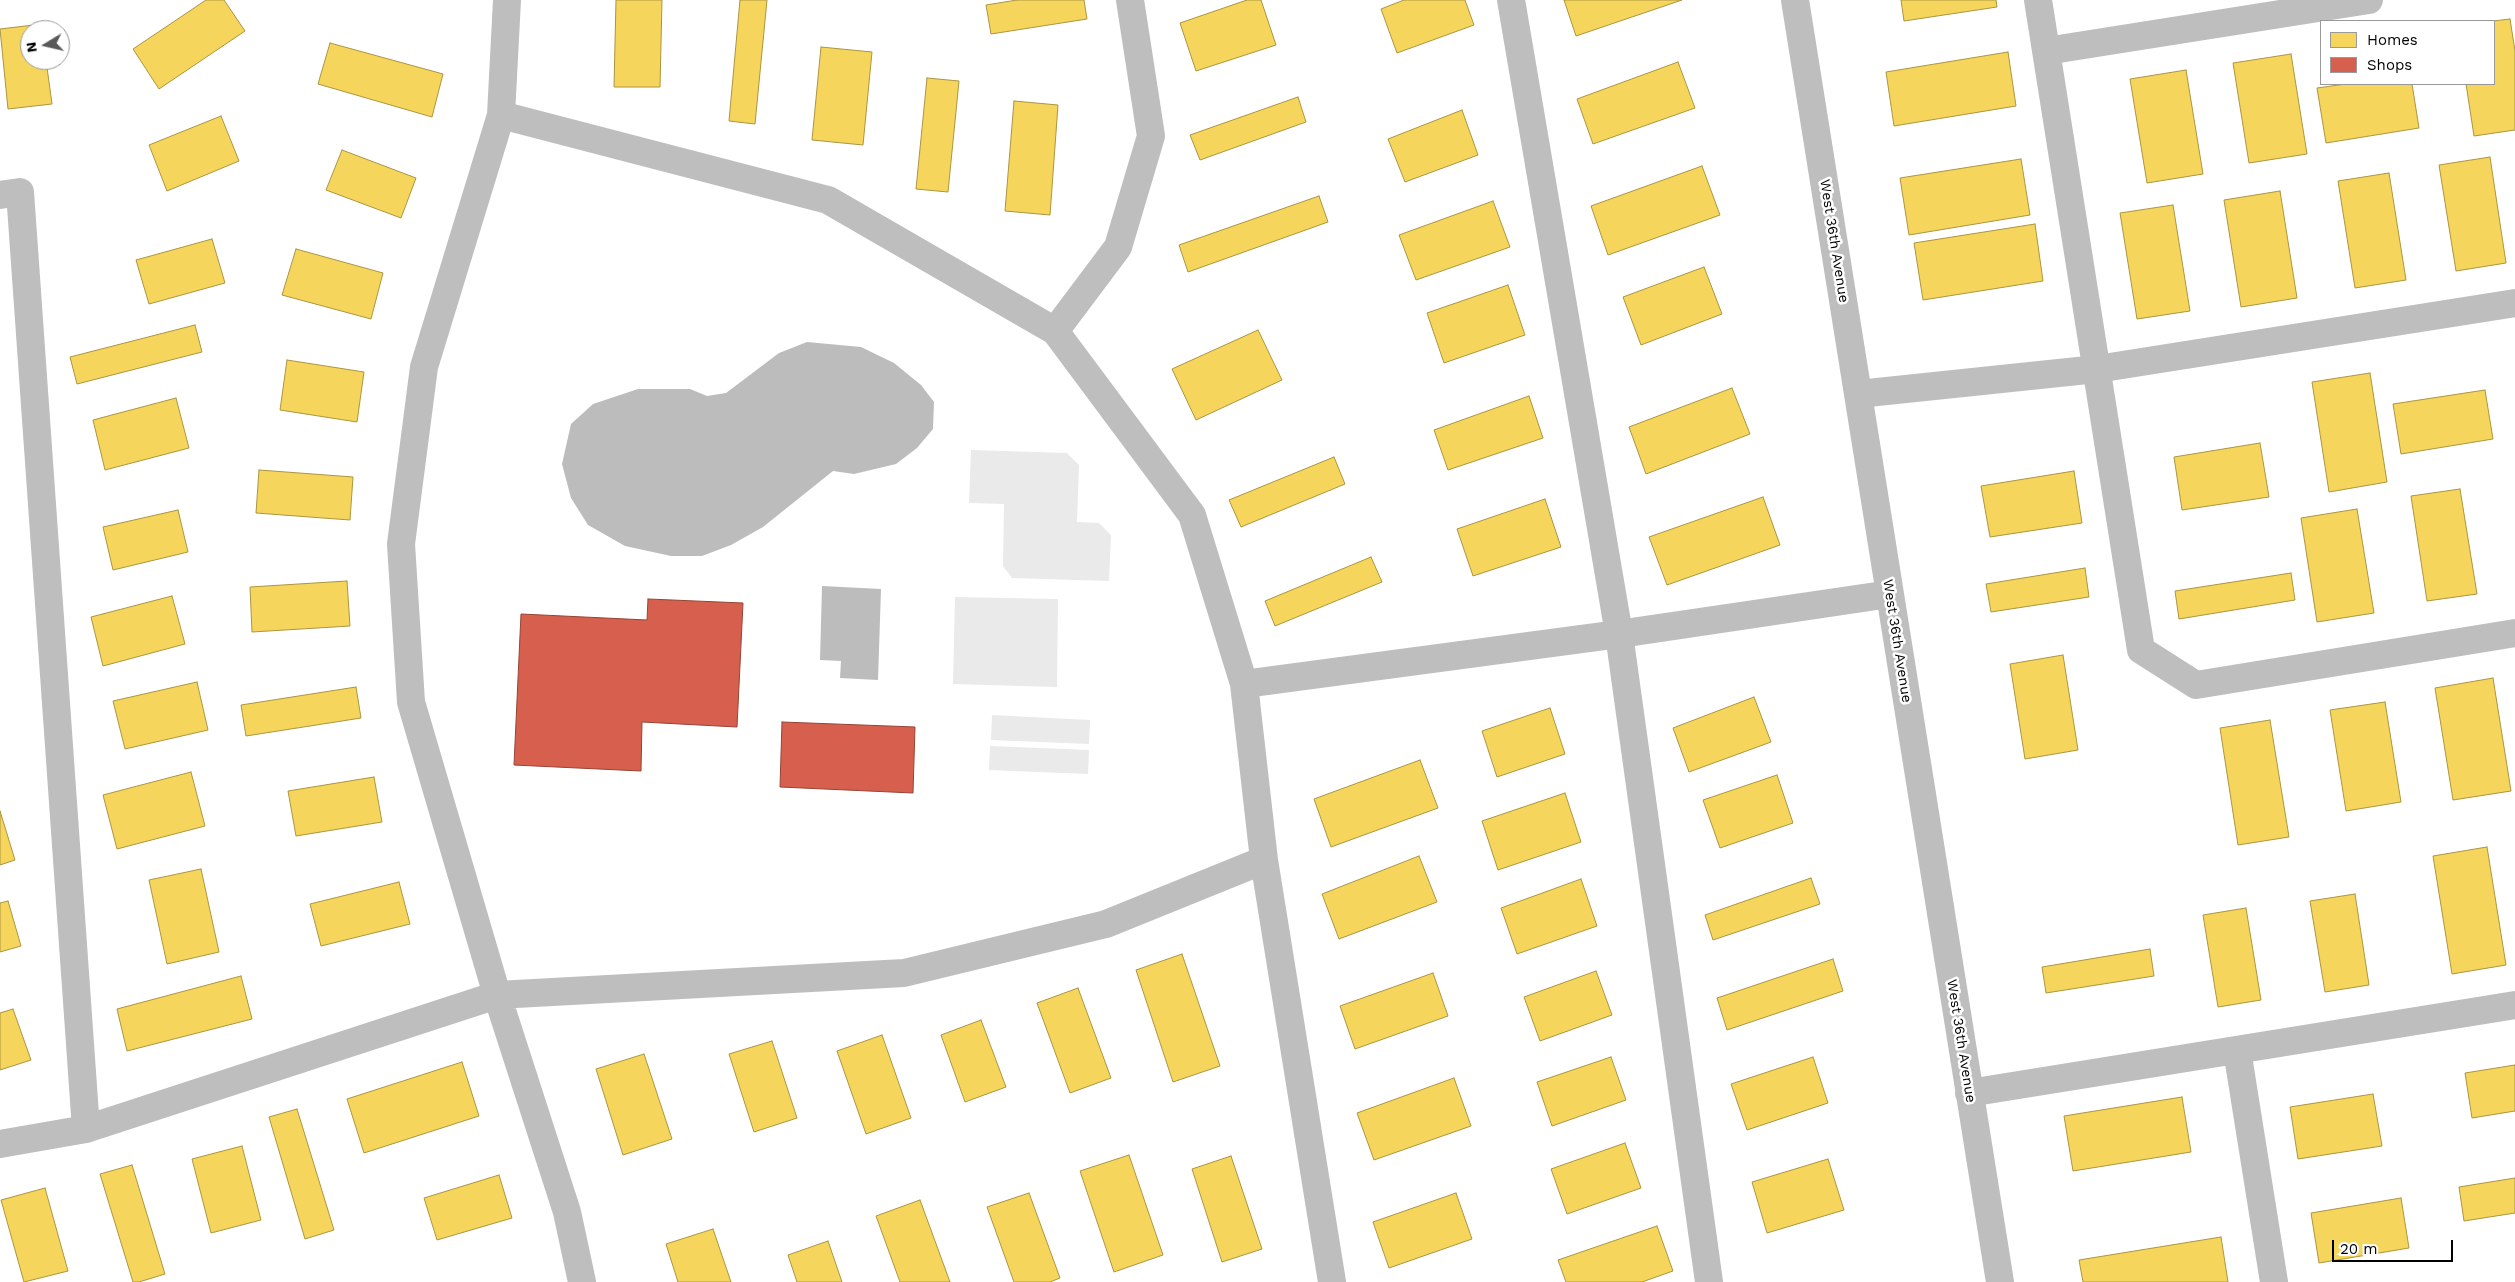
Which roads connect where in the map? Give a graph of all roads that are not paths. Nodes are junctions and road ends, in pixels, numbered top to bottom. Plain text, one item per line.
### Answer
1 (507, 0) edge
2 (1130, 0) edge
3 (1511, 0) edge
4 (1795, 0) edge
5 (2038, 0) edge
6 (2369, 0) edge
7 (2046, 52) junction
8 (502, 115) junction
9 (0, 195) edge
10 (2515, 303) edge
11 (1055, 331) junction
12 (2097, 369) junction
13 (1858, 394) junction
14 (1890, 594) junction
15 (2515, 633) edge
16 (1619, 634) junction
17 (1244, 684) junction
18 (1264, 860) junction
19 (497, 995) junction
20 (2515, 1006) edge
21 (2237, 1050) junction
22 (1970, 1093) junction
23 (86, 1129) junction
24 (0, 1144) edge
25 (582, 1282) edge
26 (1332, 1282) edge
27 (1709, 1282) edge
28 (2000, 1282) edge
29 (2274, 1282) edge

1 - 8 street
2 - 11 street
3 - 16 street
4 - 13 street, West 36th Avenue
5 - 7 street
6 - 7 street
7 - 12 street
8 - 11 street
8 - 19 street
9 - 23 street
10 - 12 street
11 - 17 street
12 - 13 street
12 - 15 street
13 - 14 street, West 36th Avenue
14 - 16 street
14 - 22 street, West 36th Avenue
16 - 17 street
16 - 27 street
17 - 18 street
18 - 19 street
18 - 26 street
19 - 23 street
19 - 25 street
20 - 21 street
21 - 22 street
21 - 29 street
22 - 28 street, West 36th Avenue
23 - 24 street

